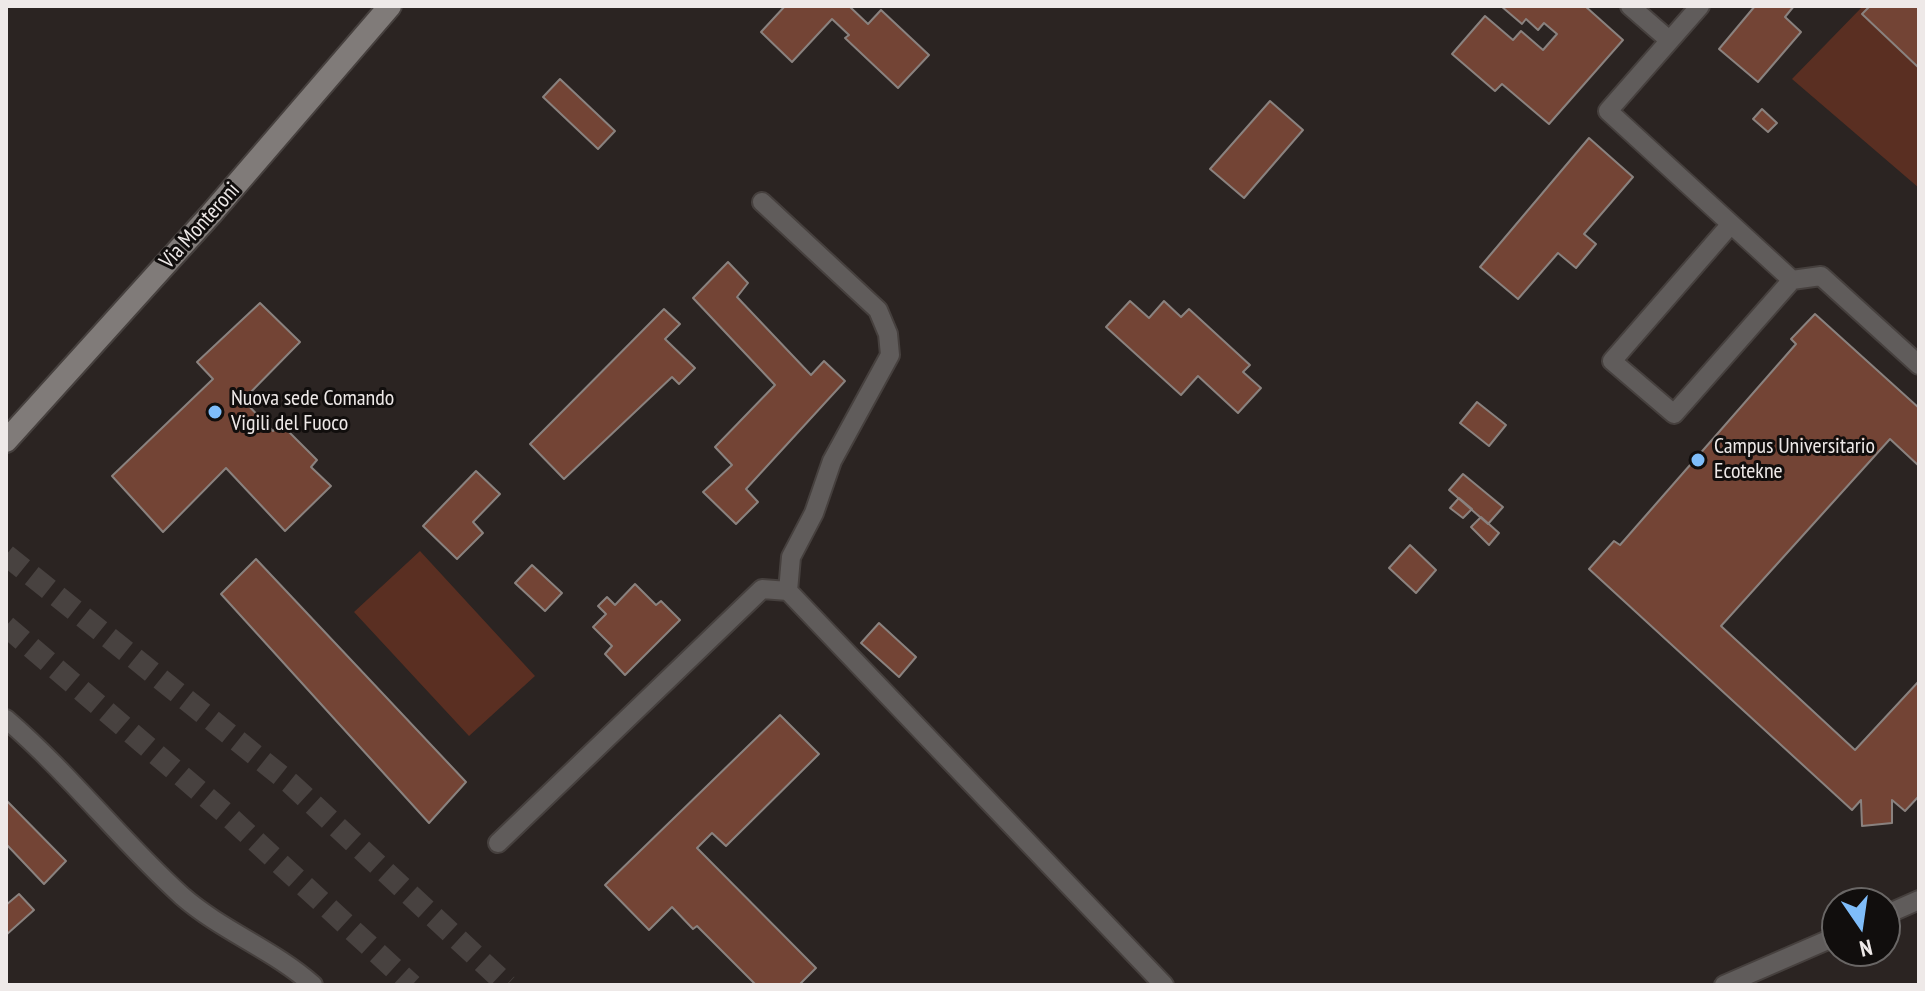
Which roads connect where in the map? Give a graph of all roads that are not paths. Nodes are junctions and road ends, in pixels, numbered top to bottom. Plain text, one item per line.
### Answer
1 (390, 6) edge
2 (1630, 6) edge
3 (1700, 6) edge
4 (1669, 40) junction
5 (762, 202) dead end
6 (1731, 224) junction
7 (1792, 280) junction
8 (1919, 365) edge
9 (6, 441) edge
10 (788, 591) junction
11 (6, 719) edge
12 (498, 843) dead end
13 (1821, 943) edge
14 (313, 985) edge
15 (1164, 985) edge
16 (1724, 985) edge

1 - 9 main road, Via Monteroni
2 - 4 lane
3 - 4 lane
4 - 6 lane
5 - 10 lane
6 - 7 lane
6 - 7 lane
7 - 8 lane
10 - 12 lane
10 - 15 lane
11 - 14 lane
13 - 16 lane

